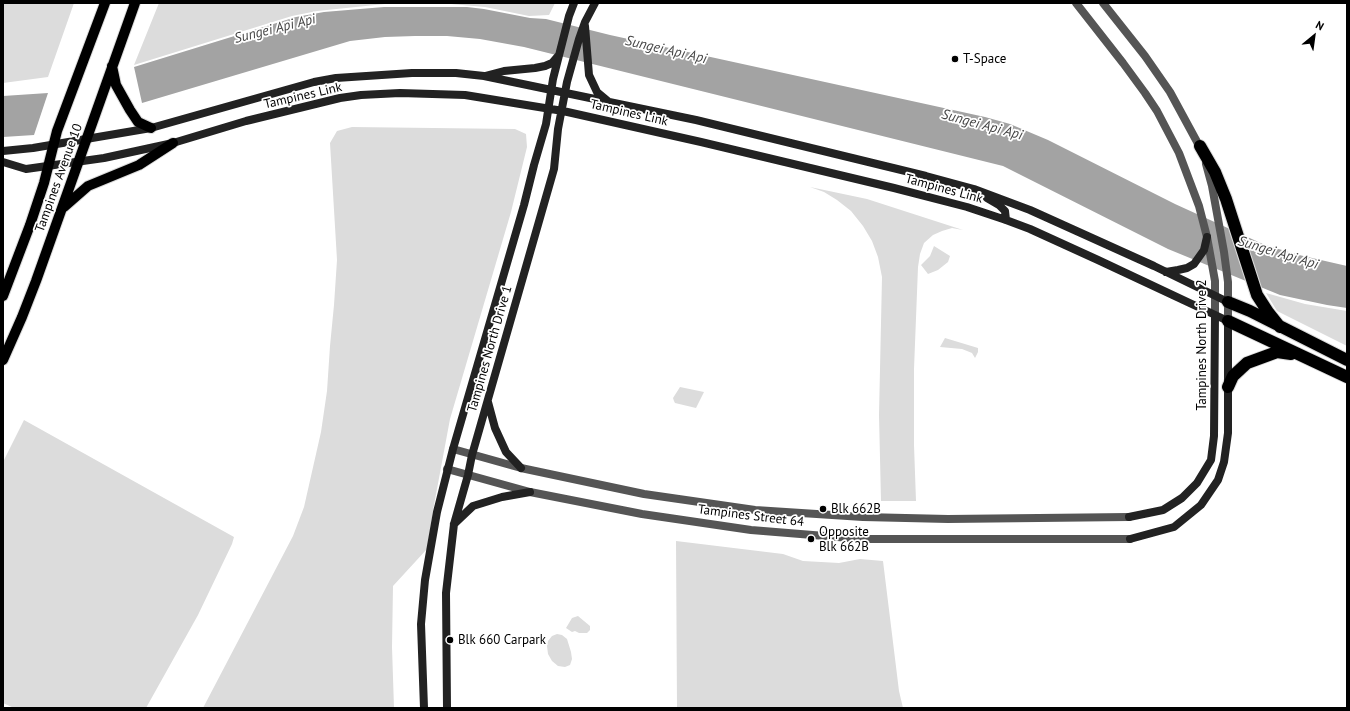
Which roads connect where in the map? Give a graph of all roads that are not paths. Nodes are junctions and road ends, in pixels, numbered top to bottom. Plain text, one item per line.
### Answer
1 (105, 3) edge
2 (135, 3) edge
3 (574, 3) edge
4 (595, 3) edge
5 (1076, 3) edge
6 (1103, 3) edge
7 (585, 22) junction
8 (560, 54) junction
9 (112, 66) junction
10 (484, 76) junction
11 (551, 90) junction
12 (565, 92) junction
13 (610, 103) junction
14 (548, 108) junction
15 (563, 111) junction
16 (151, 128) junction
17 (87, 138) junction
18 (173, 143) junction
19 (54, 144) junction
20 (1200, 146) junction
21 (3, 151) edge
22 (80, 161) junction
23 (3, 162) edge
24 (48, 166) junction
25 (974, 189) junction
26 (63, 208) junction
27 (1006, 220) junction
28 (1207, 237) junction
29 (1165, 272) junction
30 (3, 296) edge
31 (1216, 296) junction
32 (1228, 302) junction
33 (1215, 315) junction
34 (1228, 321) junction
35 (1280, 327) junction
36 (1300, 355) junction
37 (3, 360) edge
38 (1347, 360) edge
39 (1347, 377) edge
40 (1228, 387) junction
41 (488, 401) junction
42 (453, 449) junction
43 (472, 455) junction
44 (520, 468) junction
45 (447, 469) junction
46 (468, 475) junction
47 (530, 492) junction
48 (1130, 517) joint
49 (454, 524) junction
50 (1130, 539) joint
51 (424, 708) edge
52 (447, 708) edge

1 - 19 main road, Tampines Avenue 10
2 - 9 main road, Tampines Avenue 10
3 - 8 street, Tampines North Drive 1
4 - 7 street, Tampines North Drive 1
5 - 28 street, Tampines North Drive 2
6 - 20 street, Tampines North Drive 2
7 - 12 street, Tampines North Drive 1
7 - 13 street
8 - 10 street
8 - 11 street, Tampines North Drive 1
9 - 16 main road
9 - 17 main road, Tampines Avenue 10
10 - 11 street, Tampines Link
10 - 16 street, Tampines Link
11 - 12 street, Tampines Link
11 - 14 street, Tampines North Drive 1
12 - 13 street, Tampines Link
12 - 15 street, Tampines North Drive 1
13 - 25 street, Tampines Link
14 - 15 street, Tampines Link
14 - 18 street, Tampines Link
14 - 42 street, Tampines North Drive 1
15 - 27 street, Tampines Link
15 - 41 street, Tampines North Drive 1
16 - 17 street, Tampines Link
17 - 19 street, Tampines Link
17 - 22 main road, Tampines Avenue 10
18 - 22 street, Tampines Link
18 - 26 main road
19 - 21 street, Tampines Link
19 - 24 main road, Tampines Avenue 10
20 - 32 street, Tampines North Drive 2
20 - 35 highway
22 - 24 street, Tampines Link
22 - 26 main road, Tampines Avenue 10
23 - 24 street, Tampines Link
24 - 30 main road, Tampines Avenue 10
25 - 27 street
25 - 29 street, Tampines Link
26 - 37 main road, Tampines Avenue 10
27 - 33 street, Tampines Link
28 - 29 street
28 - 31 street, Tampines North Drive 2
29 - 31 street, Tampines Link
31 - 32 street, Tampines Link
31 - 33 street, Tampines North Drive 2
32 - 34 street, Tampines North Drive 2
32 - 35 highway
33 - 34 street, Tampines Link
33 - 48 street, Tampines North Drive 2
34 - 36 highway
34 - 40 street, Tampines North Drive 2
35 - 38 highway
36 - 39 highway
36 - 40 highway
40 - 50 street, Tampines North Drive 2
41 - 43 street, Tampines North Drive 1
41 - 44 street
42 - 43 street, Tampines Street 64
42 - 45 street, Tampines North Drive 1
43 - 44 street, Tampines Street 64
43 - 46 street, Tampines North Drive 1
44 - 48 street, Tampines Street 64
45 - 46 street, Tampines Street 64
45 - 51 street, Tampines North Drive 1
46 - 47 street, Tampines Street 64
46 - 49 street, Tampines North Drive 1
47 - 49 street
47 - 50 street, Tampines Street 64
49 - 52 street, Tampines North Drive 1

